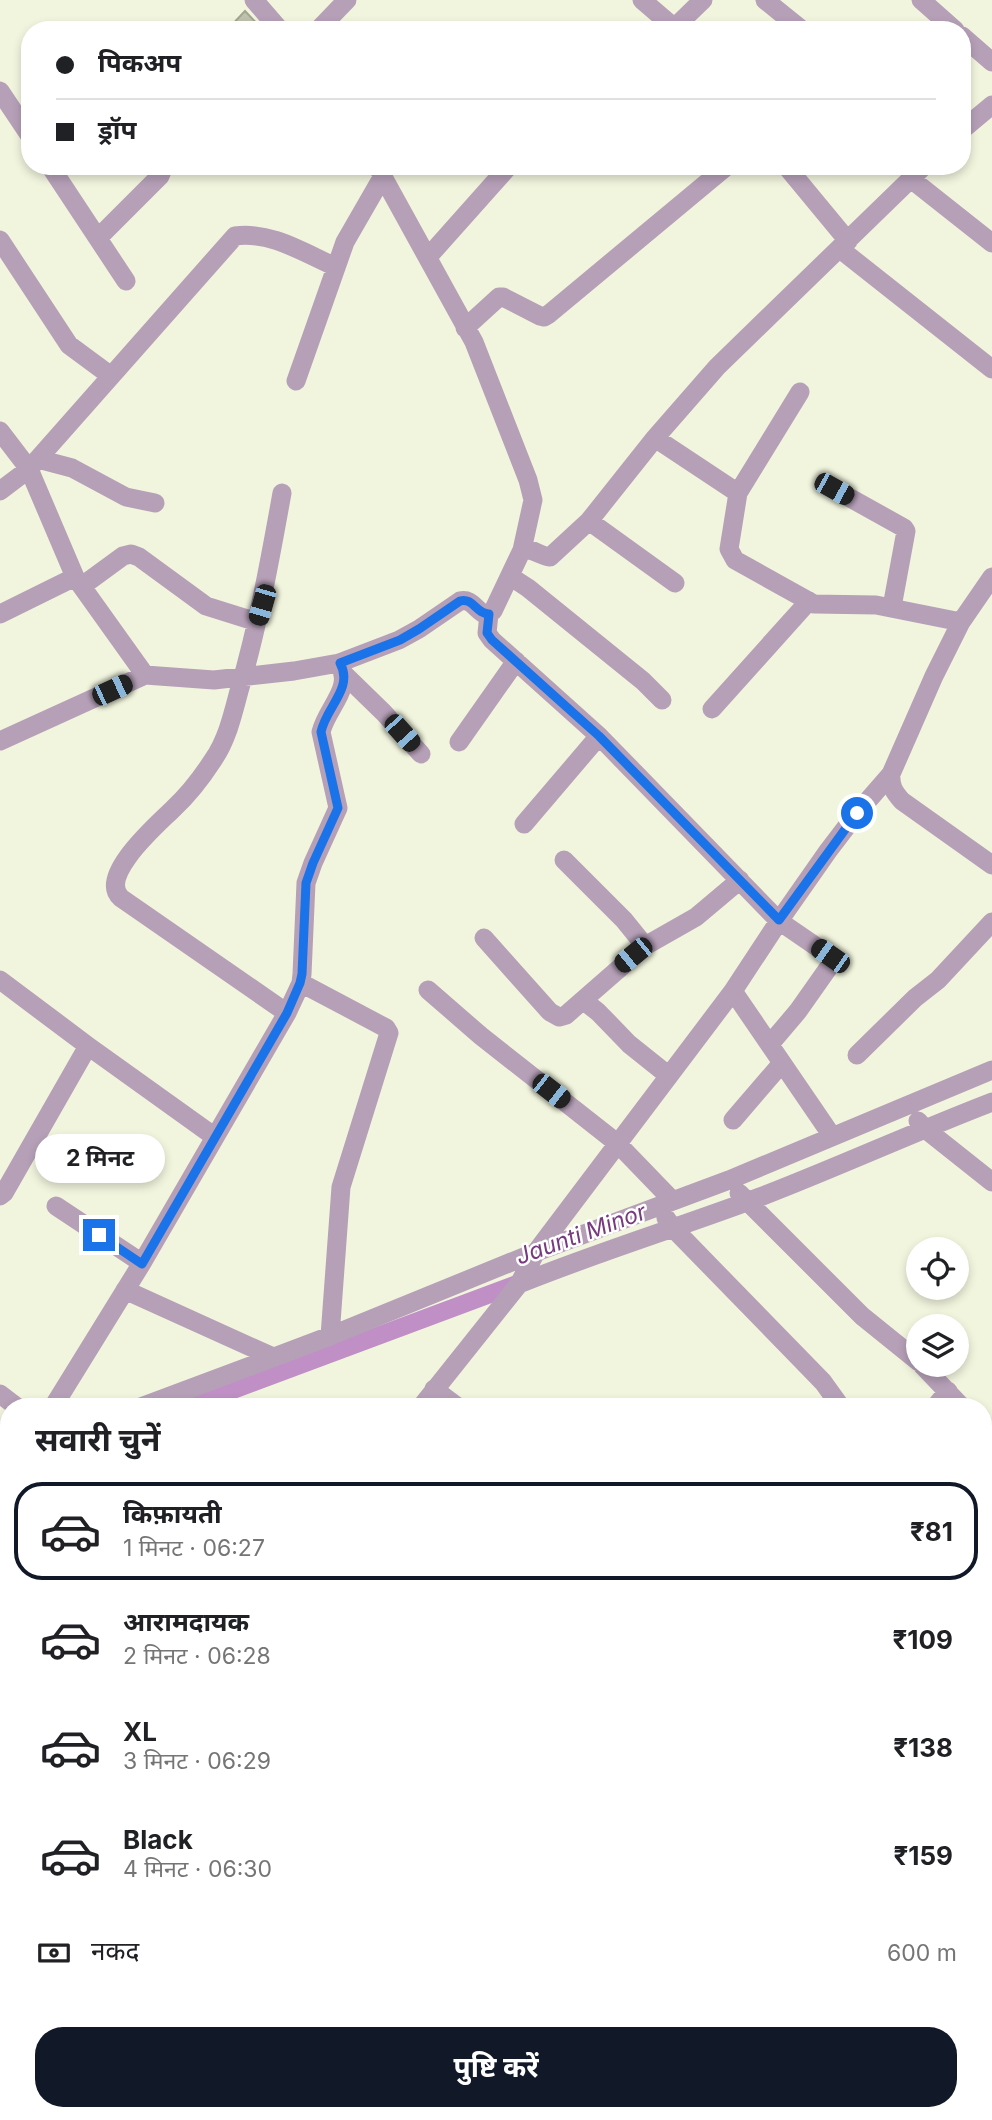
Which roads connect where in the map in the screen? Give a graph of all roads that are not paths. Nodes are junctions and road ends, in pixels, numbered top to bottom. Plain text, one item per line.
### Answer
1 (254, 0) edge
2 (347, 0) edge
3 (642, 0) edge
4 (703, 0) edge
5 (765, 0) edge
6 (921, 0) edge
7 (272, 21) edge
8 (327, 21) edge
9 (666, 21) edge
10 (683, 21) edge
11 (791, 21) edge
12 (945, 21) edge
13 (971, 44) edge
14 (992, 62) edge
15 (0, 91) edge
16 (992, 105) edge
17 (21, 122) edge
18 (971, 122) edge
19 (56, 175) edge
20 (160, 175) edge
21 (378, 175) edge
22 (382, 175) edge
23 (501, 175) edge
24 (716, 175) edge
25 (793, 175) edge
26 (915, 175) edge
27 (919, 175) edge
28 (98, 238) junction
29 (0, 240) edge
30 (992, 243) edge
31 (844, 245) junction
32 (428, 257) junction
33 (336, 267) junction
34 (126, 281) dead end
35 (465, 328) junction
36 (992, 369) edge
37 (111, 376) junction
38 (296, 381) dead end
39 (800, 392) dead end
40 (0, 431) edge
41 (655, 438) junction
42 (34, 464) junction
43 (834, 489) dead end
44 (0, 491) edge
45 (282, 493) dead end
46 (738, 493) junction
47 (155, 503) dead end
48 (589, 521) junction
49 (522, 550) junction
50 (511, 577) junction
51 (992, 577) edge
52 (78, 581) junction
53 (675, 583) dead end
54 (809, 601) junction
55 (892, 607) junction
56 (0, 614) edge
57 (489, 614) junction
58 (257, 622) junction
59 (961, 622) junction
60 (516, 661) junction
61 (342, 669) junction
62 (145, 675) junction
63 (243, 677) junction
64 (662, 700) dead end
65 (712, 709) dead end
66 (599, 736) junction
67 (0, 741) edge
68 (459, 742) dead end
69 (421, 754) dead end
70 (891, 774) junction
71 (524, 824) dead end
72 (564, 860) dead end
73 (992, 865) edge
74 (740, 880) junction
75 (779, 920) junction
76 (992, 922) edge
77 (484, 938) dead end
78 (645, 946) junction
79 (0, 979) edge
80 (300, 983) junction
81 (428, 990) dead end
82 (733, 991) junction
83 (584, 1001) junction
84 (287, 1013) junction
85 (770, 1044) junction
86 (88, 1046) junction
87 (857, 1055) dead end
88 (782, 1063) junction
89 (992, 1070) edge
90 (669, 1076) junction
91 (992, 1102) edge
92 (915, 1117) junction
93 (733, 1120) dead end
94 (832, 1136) junction
95 (215, 1137) junction
96 (617, 1143) junction
97 (992, 1182) edge
98 (737, 1190) junction
99 (0, 1196) edge
100 (56, 1206) dead end
101 (667, 1214) junction
102 (142, 1264) junction
103 (526, 1269) junction
104 (125, 1290) junction
105 (330, 1336) junction
106 (906, 1352) edge
107 (273, 1357) junction
108 (933, 1377) edge
109 (434, 1389) junction
110 (948, 1391) junction
111 (59, 1398) edge
112 (165, 1398) edge
113 (428, 1398) edge
114 (446, 1398) edge
115 (835, 1398) edge
116 (942, 1398) edge
117 (954, 1398) edge

1 - 7 street
2 - 8 street
3 - 9 street
4 - 10 street
5 - 11 street
6 - 12 street
13 - 14 street
15 - 17 street
16 - 18 street
19 - 28 street
20 - 28 street
21 - 33 street
22 - 32 street
23 - 32 street
24 - 35 street
25 - 31 street
26 - 31 street
27 - 30 street
28 - 34 street
29 - 37 street
31 - 36 street
31 - 41 street
32 - 35 street
33 - 37 street
33 - 38 street
35 - 49 street
37 - 42 street
39 - 46 street
40 - 42 street
41 - 46 street
41 - 48 street
42 - 44 street
42 - 47 street
42 - 52 street
43 - 55 street
45 - 58 street
46 - 54 street
48 - 49 street
48 - 53 street
49 - 50 street
50 - 57 street
50 - 64 street
51 - 59 street
52 - 56 street
52 - 58 street
52 - 62 street
54 - 55 street
54 - 65 street
55 - 59 street
57 - 60 street
57 - 61 street
58 - 63 street
59 - 70 street
60 - 66 street
60 - 68 street
61 - 63 street
61 - 69 street
61 - 80 street
62 - 63 street
62 - 67 street
63 - 84 street
66 - 71 street
66 - 74 street
70 - 73 street
70 - 75 street
72 - 78 street
74 - 75 street
74 - 78 street
75 - 82 street
75 - 85 street
76 - 87 street
77 - 83 street
78 - 83 street
79 - 86 street
80 - 84 street
80 - 105 street
81 - 96 street
82 - 85 street
82 - 90 street
83 - 90 street
84 - 95 street
85 - 88 street
86 - 95 street
86 - 99 street
88 - 93 street
88 - 94 street
89 - 92 street
90 - 96 street
91 - 92 street
92 - 94 street
92 - 97 street
92 - 98 street
94 - 98 street
95 - 102 street
96 - 101 street
96 - 103 street
98 - 101 street
98 - 101 street
98 - 106 street
100 - 102 street
101 - 103 street
101 - 103 street
101 - 115 street
102 - 104 street
103 - 105 street
103 - 109 street
104 - 107 street
104 - 111 street
105 - 107 street
107 - 112 street
108 - 110 street
109 - 113 street
109 - 114 street
110 - 116 street
110 - 117 street

